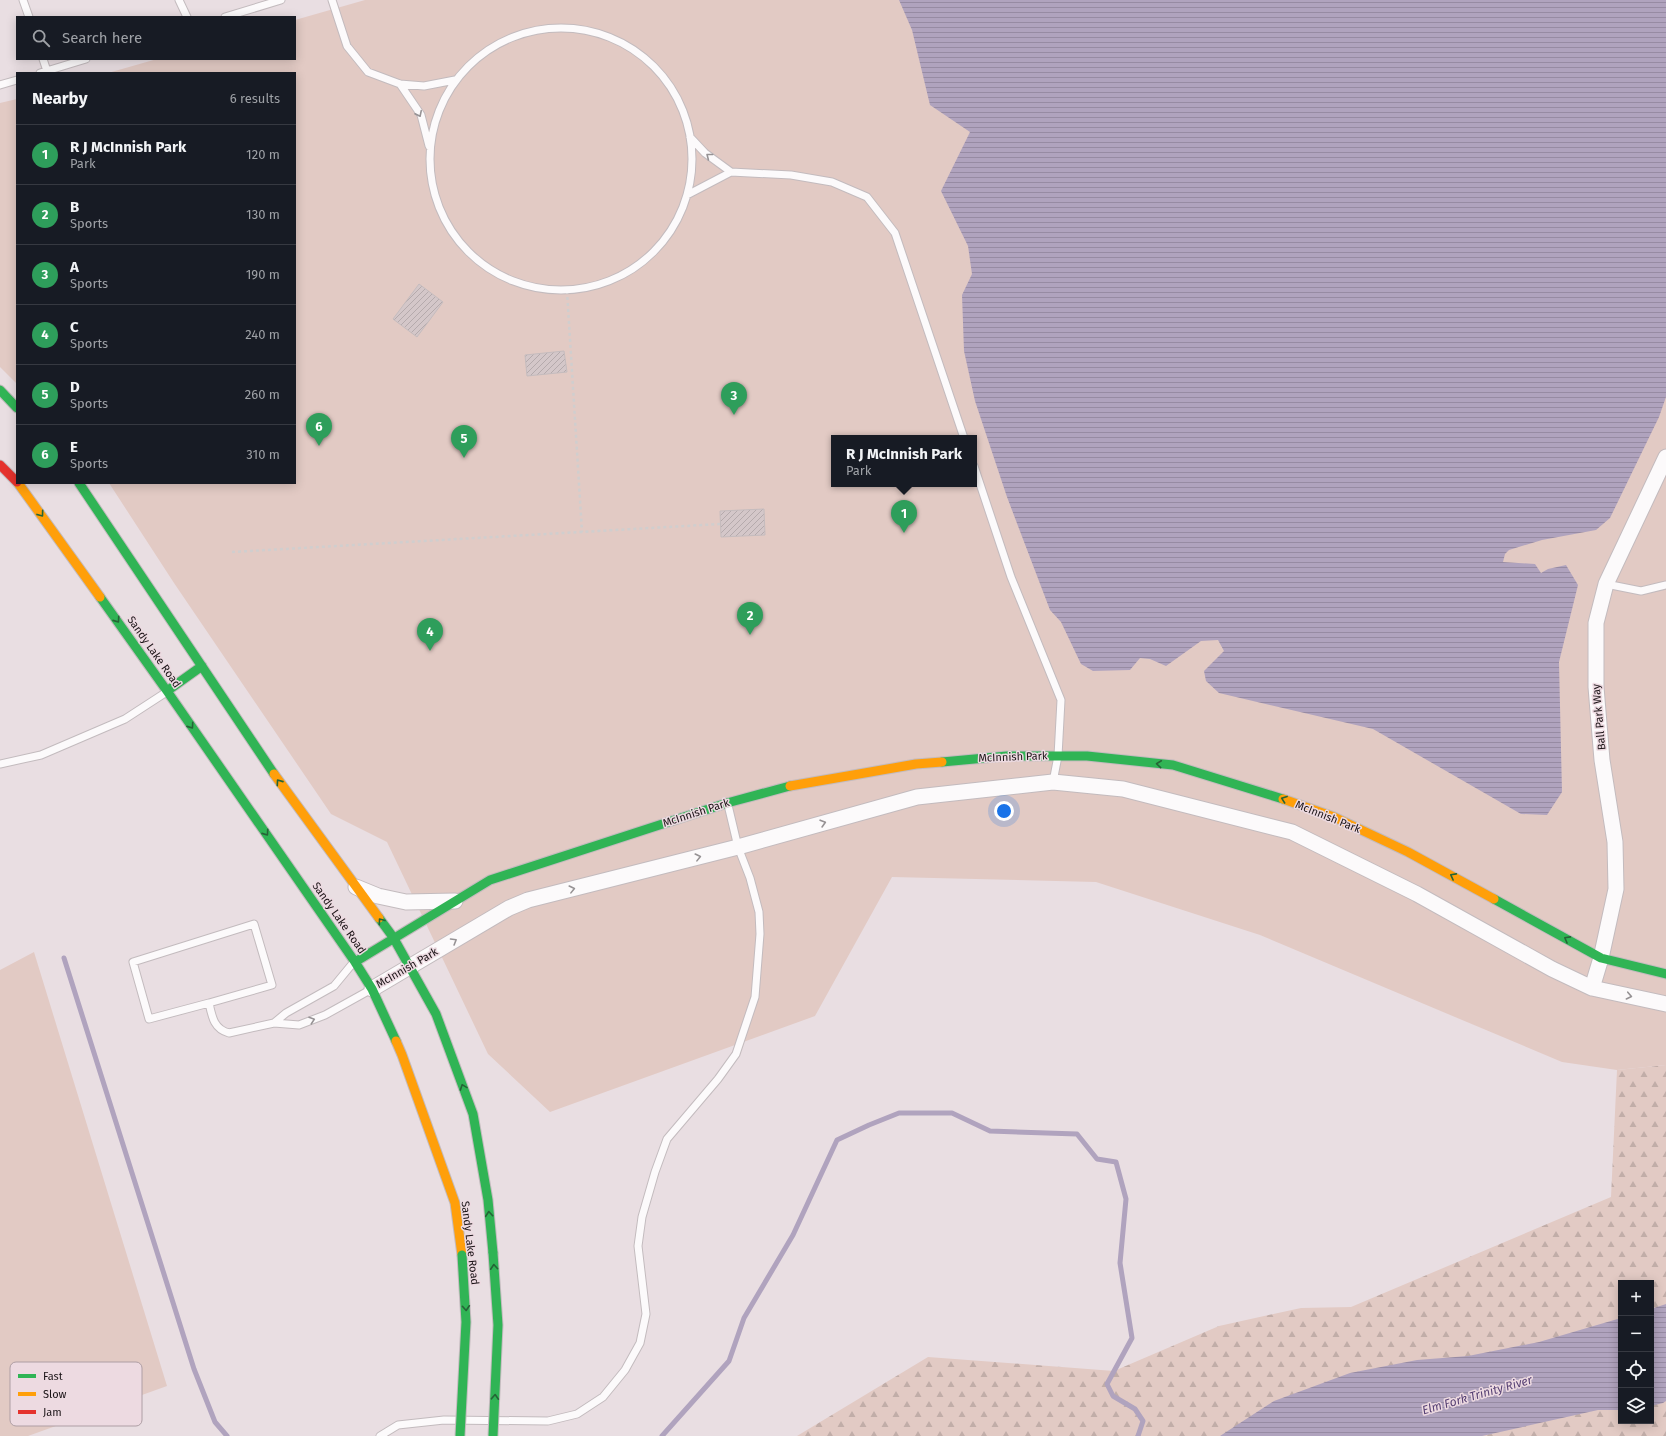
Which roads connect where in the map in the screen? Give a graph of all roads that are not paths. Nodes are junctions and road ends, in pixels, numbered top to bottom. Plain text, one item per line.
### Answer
1 (24, 0) edge
2 (179, 0) edge
3 (281, 0) edge
4 (332, 0) edge
5 (29, 16) edge
6 (187, 16) edge
7 (228, 16) edge
8 (43, 60) edge
9 (83, 60) edge
10 (44, 72) edge
11 (16, 80) edge
12 (455, 80) junction
13 (400, 84) junction
14 (0, 85) edge
15 (690, 137) junction
16 (430, 149) junction
17 (730, 172) junction
18 (687, 194) junction
19 (0, 390) edge
20 (16, 407) edge
21 (963, 435) edge
22 (1666, 457) edge
23 (0, 464) edge
24 (977, 475) edge
25 (16, 480) edge
26 (19, 484) edge
27 (80, 484) edge
28 (1606, 584) junction
29 (1666, 585) edge
30 (202, 666) junction
31 (167, 691) junction
32 (1058, 756) junction
33 (0, 764) edge
34 (1053, 782) junction
35 (727, 803) junction
36 (738, 847) junction
37 (356, 887) junction
38 (455, 901) junction
39 (393, 937) junction
40 (1601, 958) junction
41 (355, 962) junction
42 (410, 967) junction
43 (1666, 974) edge
44 (1592, 988) junction
45 (372, 989) junction
46 (209, 1003) junction
47 (1666, 1004) edge
48 (274, 1023) junction
49 (380, 1436) edge
50 (460, 1436) edge
51 (493, 1436) edge

1 - 5 lane
2 - 6 lane
3 - 7 lane
4 - 13 lane
8 - 10 lane
9 - 10 lane
11 - 14 lane
12 - 13 lane
12 - 15 lane
12 - 16 lane
13 -> 16 lane
17 -> 15 lane
15 - 18 lane
16 - 18 lane
17 - 18 lane
17 - 21 lane
19 - 20 main road
22 - 28 street, Ball Park Way
23 - 25 main road, Sandy Lake Road
24 - 32 lane
26 -> 31 main road, Sandy Lake Road
27 - 30 main road, Sandy Lake Road
28 - 29 lane
28 - 40 street, Ball Park Way
30 - 31 main road
37 -> 30 main road, Sandy Lake Road
31 - 33 lane
31 -> 41 main road, Sandy Lake Road
32 - 34 lane
32 - 35 main road, McInnish Park
40 -> 32 main road, McInnish Park
36 -> 34 street, McInnish Park
34 - 44 street, McInnish Park
35 - 36 lane
35 - 38 main road, McInnish Park
42 -> 36 street, McInnish Park
36 - 49 lane
37 - 38 street
39 -> 37 main road, Sandy Lake Road
38 - 39 main road, McInnish Park
39 - 41 main road, McInnish Park
39 - 42 main road, Sandy Lake Road
40 - 43 main road, McInnish Park
40 - 44 street, Ball Park Way
41 - 45 main road, Sandy Lake Road
41 - 48 lane
42 - 45 street, McInnish Park
51 -> 42 main road, Sandy Lake Road, bridge
44 -> 47 street, McInnish Park
48 -> 45 lane
45 -> 50 main road, Sandy Lake Road, bridge
46 - 46 lane
46 - 48 lane

